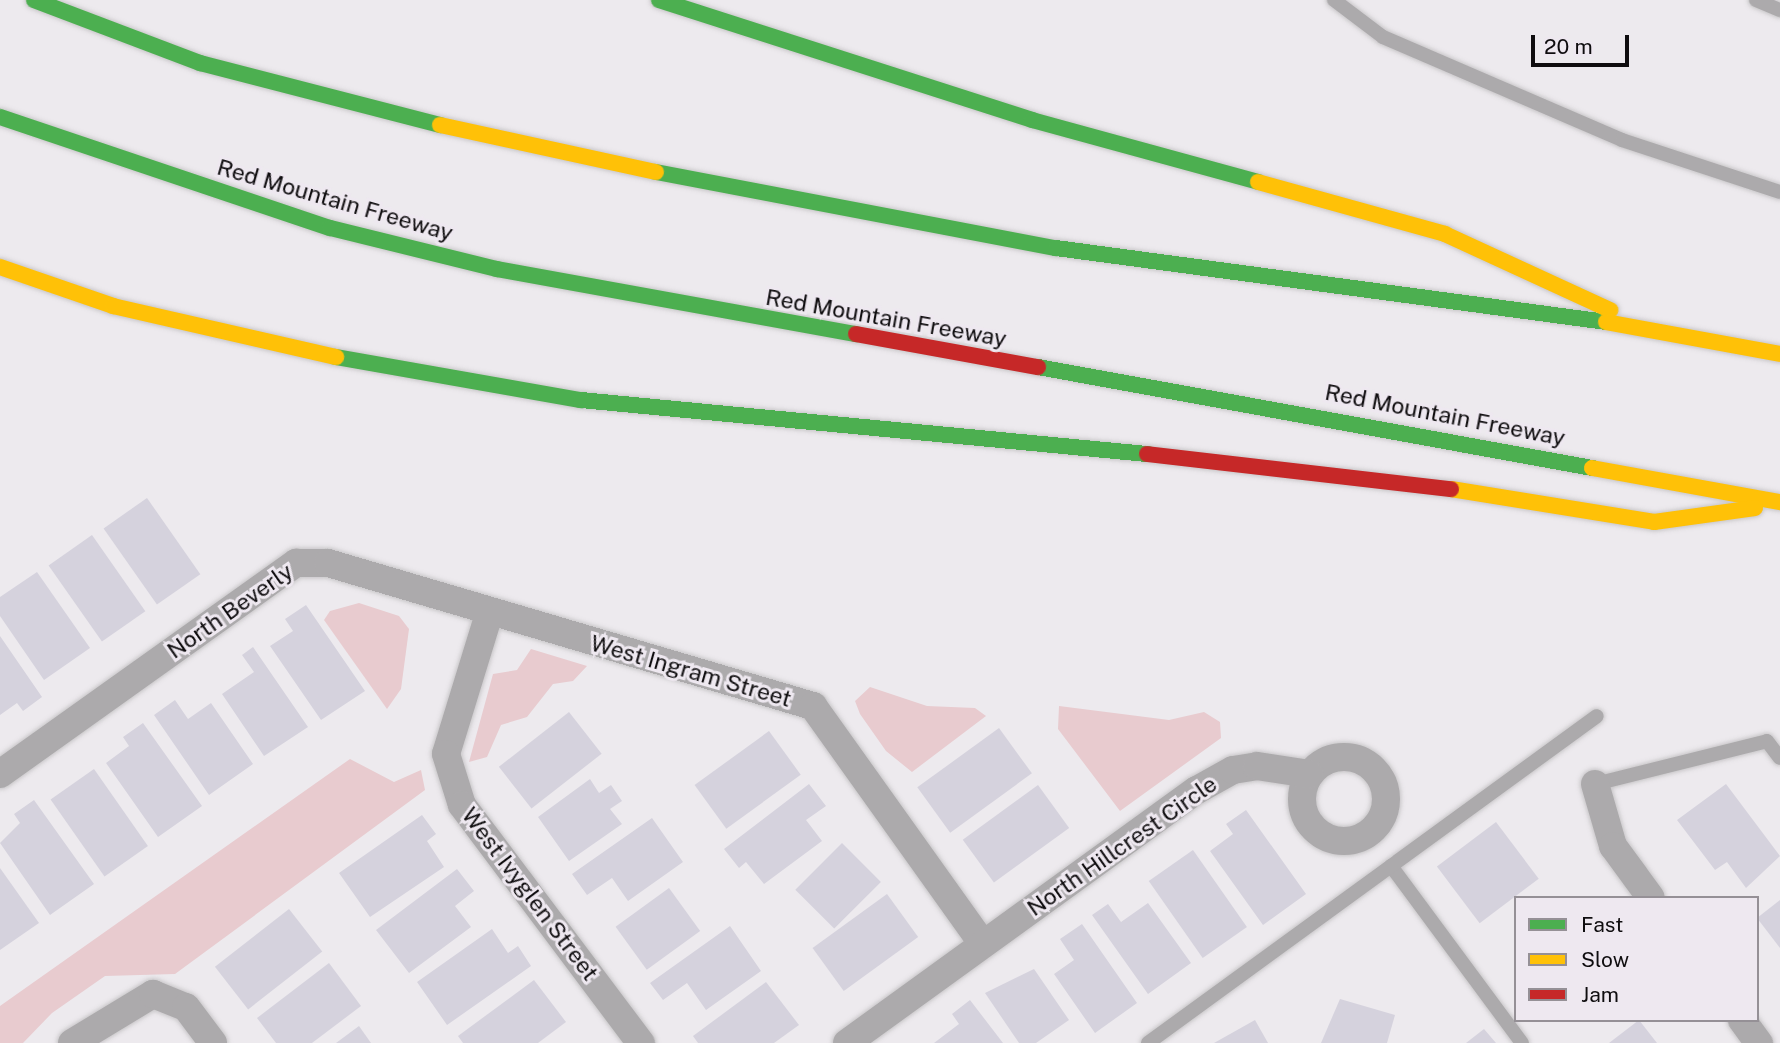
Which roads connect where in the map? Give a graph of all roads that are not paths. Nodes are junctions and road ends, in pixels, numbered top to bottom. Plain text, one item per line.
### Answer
1 (34, 0) edge
2 (659, 0) edge
3 (1334, 0) edge
4 (1756, 0) edge
5 (1780, 10) edge
6 (0, 117) edge
7 (1780, 192) edge
8 (0, 267) edge
9 (1646, 327) junction
10 (1780, 354) edge
11 (1780, 503) edge
12 (489, 614) junction
13 (1597, 716) dead end
14 (1780, 758) edge
15 (0, 774) edge
16 (1309, 774) dead end
17 (1595, 784) joint
18 (1391, 866) junction
19 (1650, 896) edge
20 (983, 944) junction
21 (1743, 1022) edge
22 (72, 1043) edge
23 (213, 1043) edge
24 (641, 1043) edge
25 (847, 1043) edge
26 (1149, 1043) edge
27 (1522, 1043) edge
28 (1759, 1043) edge

1 - 9 highway
2 - 9 highway
3 - 7 lane
4 - 5 lane
6 - 11 highway, Red Mountain Freeway
8 - 11 highway
9 - 10 highway
12 - 15 street, North Beverly
12 - 20 street, West Ingram Street
12 - 24 street, West Ivyglen Street
13 - 18 lane
14 - 17 lane
16 - 20 street, North Hillcrest Circle
17 - 19 street
18 - 26 lane
18 - 27 lane
20 - 25 street, North Hillcrest Circle
21 - 28 street
22 - 23 street

